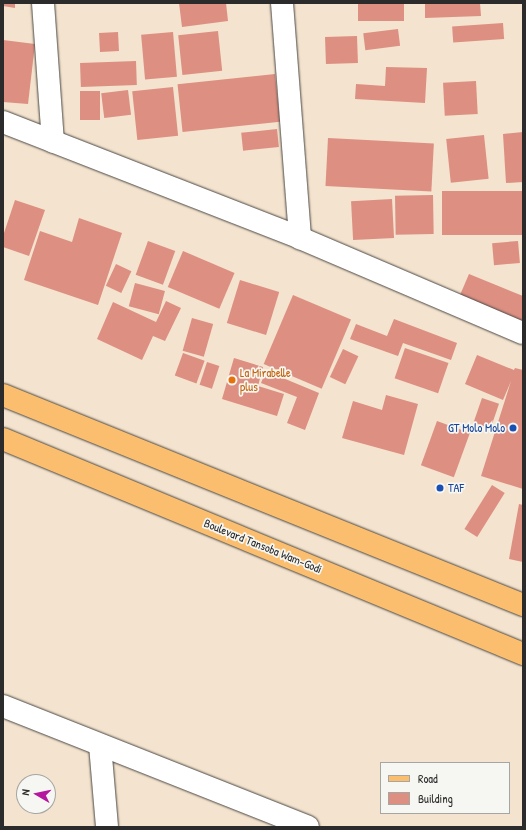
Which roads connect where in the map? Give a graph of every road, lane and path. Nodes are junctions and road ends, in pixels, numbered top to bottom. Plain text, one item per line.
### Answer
1 (43, 3) edge
2 (282, 3) edge
3 (3, 122) edge
4 (53, 142) junction
5 (300, 238) junction
6 (523, 333) edge
7 (3, 395) edge
8 (3, 439) edge
9 (523, 605) edge
10 (523, 654) edge
11 (3, 706) edge
12 (100, 745) junction
13 (106, 827) edge
14 (308, 827) edge

1 - 4 street
2 - 5 street
3 - 4 street
4 - 5 street
5 - 6 street
7 - 9 main road
8 - 10 main road, Boulevard Tansoba Wam-Godi
11 - 12 street
12 - 13 street
12 - 14 street

